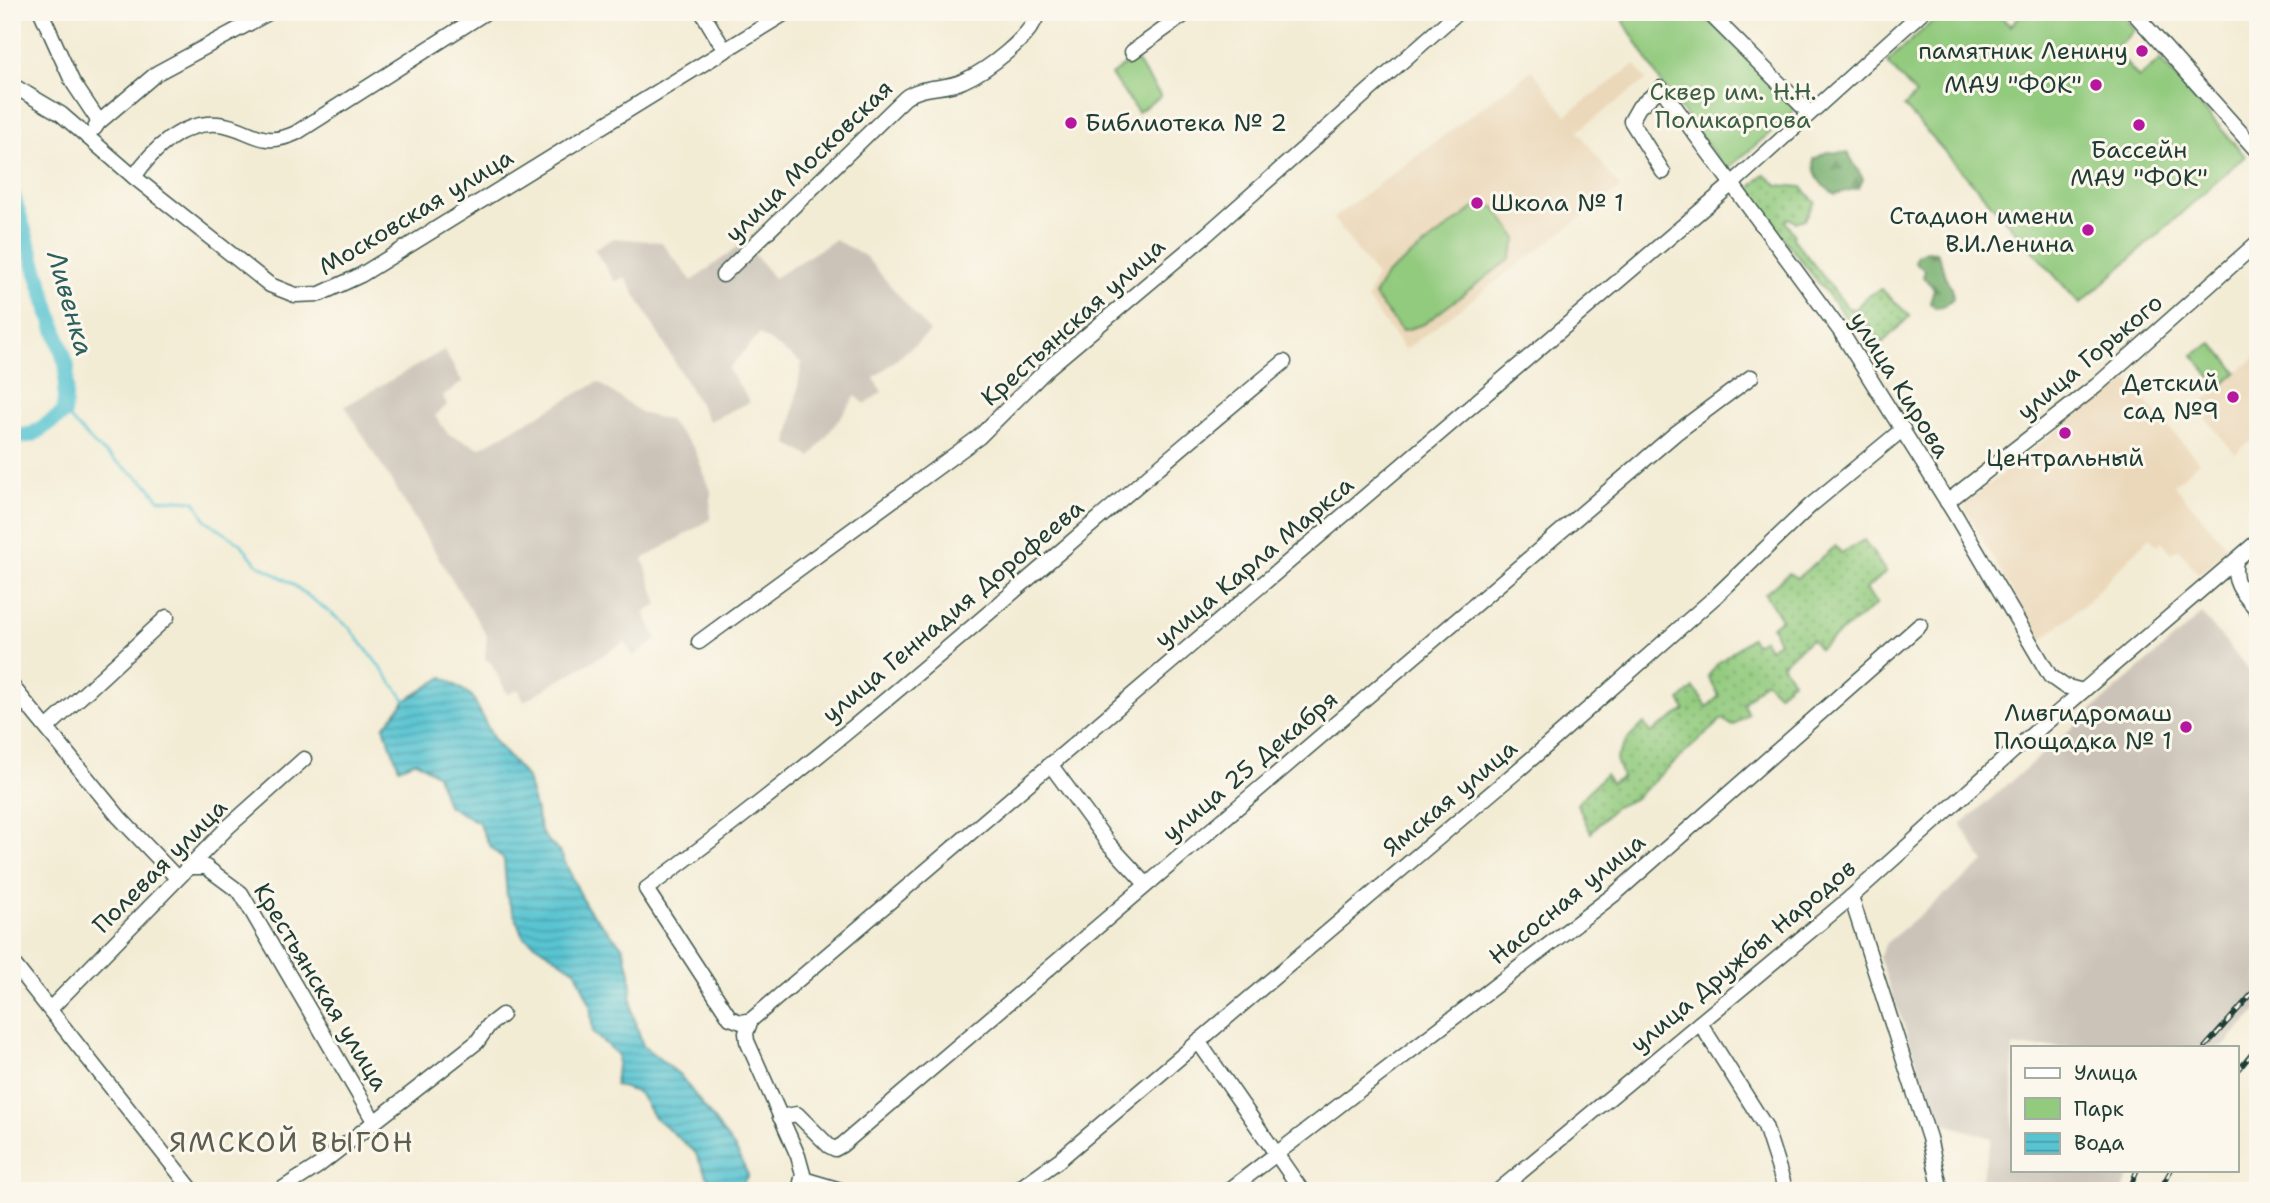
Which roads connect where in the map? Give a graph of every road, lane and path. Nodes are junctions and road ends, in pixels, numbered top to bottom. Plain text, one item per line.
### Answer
1 (41, 12) edge
2 (270, 12) edge
3 (486, 12) edge
4 (702, 12) edge
5 (787, 12) edge
6 (1188, 12) edge
7 (1458, 12) edge
8 (1708, 12) edge
9 (1922, 12) edge
10 (2133, 12) edge
11 (1036, 18) edge
12 (724, 51) junction
13 (1132, 52) dead end
14 (12, 85) edge
15 (1809, 113) junction
16 (98, 123) junction
17 (89, 137) junction
18 (2258, 152) edge
19 (1663, 172) dead end
20 (134, 177) junction
21 (1732, 184) junction
22 (2258, 242) edge
23 (723, 275) dead end
24 (1284, 362) dead end
25 (1751, 377) dead end
26 (1903, 429) junction
27 (1947, 502) junction
28 (2258, 541) edge
29 (2236, 561) junction
30 (2208, 584) junction
31 (2241, 592) junction
32 (2258, 611) edge
33 (167, 617) dead end
34 (1920, 625) dead end
35 (699, 642) dead end
36 (2050, 676) junction
37 (12, 686) edge
38 (2083, 691) junction
39 (2056, 714) junction
40 (47, 728) junction
41 (304, 759) dead end
42 (1050, 764) junction
43 (182, 873) junction
44 (1146, 884) junction
45 (1851, 897) junction
46 (12, 962) edge
47 (51, 1008) junction
48 (502, 1015) dead end
49 (751, 1020) junction
50 (1700, 1023) junction
51 (1198, 1041) junction
52 (780, 1117) junction
53 (374, 1121) junction
54 (1277, 1153) junction
55 (801, 1185) edge
56 (193, 1191) edge
57 (279, 1191) edge
58 (844, 1191) edge
59 (1016, 1191) edge
60 (1228, 1191) edge
61 (1302, 1191) edge
62 (1498, 1191) edge
63 (1786, 1191) edge
64 (1941, 1191) edge

1 - 16 street
2 - 16 street
3 - 20 street
4 - 12 street
5 - 12 street, Московская улица
6 - 13 street
7 - 35 street, Крестьянская улица
8 - 15 street
9 - 15 street, улица Карла Маркса
10 - 18 street
11 - 23 street, улица Московская
12 - 20 street, Московская улица
14 - 17 street, Московская улица
15 - 21 street, улица Карла Маркса
16 - 17 street
17 - 20 street, Московская улица
19 - 21 street, улица Кирова
21 - 26 street, улица Кирова
21 - 42 street, улица Карла Маркса
22 - 27 street, улица Горького
24 - 49 street, улица Геннадия Дорофеева
25 - 44 street, улица 25 Декабря
26 - 27 street, улица Кирова
26 - 51 street, Ямская улица
27 - 36 street, улица Кирова
28 - 29 street, улица Дружбы Народов
29 - 30 street, улица Дружбы Народов
29 - 31 street
30 - 31 street
30 - 38 street, улица Дружбы Народов
31 - 32 street
33 - 40 street
34 - 54 street, Насосная улица
36 - 38 street
36 - 39 street
37 - 40 street
38 - 39 street, улица Дружбы Народов
39 - 45 street, улица Дружбы Народов
40 - 43 street
41 - 43 street, Полевая улица
42 - 44 street
42 - 49 street, улица Карла Маркса
43 - 47 street, Полевая улица
43 - 53 street, Крестьянская улица
44 - 52 street, улица 25 Декабря
45 - 50 street, улица Дружбы Народов
45 - 64 street
46 - 47 street
47 - 56 street
48 - 53 street
49 - 52 street
50 - 62 street, улица Дружбы Народов
50 - 63 street
51 - 54 street
51 - 59 street, Ямская улица
52 - 55 street
53 - 57 street
54 - 60 street, Насосная улица
54 - 61 street
55 - 58 street

